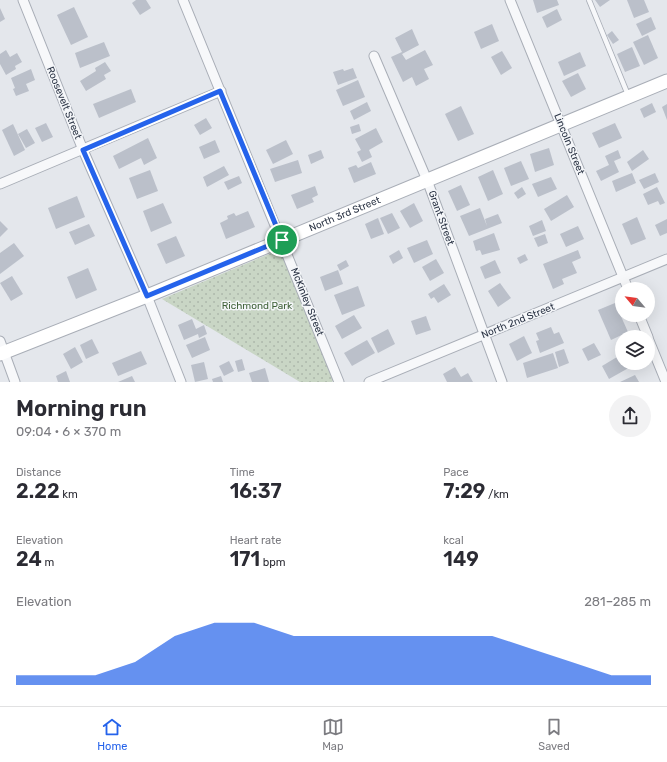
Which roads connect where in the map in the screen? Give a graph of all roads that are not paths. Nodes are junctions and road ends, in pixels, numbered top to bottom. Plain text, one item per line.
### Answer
1 (23, 0) edge
2 (183, 0) edge
3 (510, 0) edge
4 (589, 0) edge
5 (374, 56) dead end
6 (667, 81) edge
7 (220, 91) junction
8 (628, 97) junction
9 (561, 125) junction
10 (83, 150) junction
11 (427, 180) junction
12 (0, 184) edge
13 (282, 240) junction
14 (667, 259) edge
15 (623, 277) junction
16 (625, 282) edge
17 (147, 296) junction
18 (484, 334) junction
19 (1, 349) edge
20 (655, 354) edge
21 (14, 382) edge
22 (181, 382) edge
23 (339, 382) edge
24 (369, 382) edge
25 (502, 382) edge
26 (666, 382) edge

1 - 10 street, Roosevelt Street
2 - 7 street, McKinley Street
3 - 9 street, Lincoln Street
4 - 8 lane
5 - 11 street, Grant Street
6 - 8 street, North 3rd Street
7 - 10 street
7 - 13 street, McKinley Street
8 - 9 street, North 3rd Street
9 - 11 street, North 3rd Street
9 - 15 street, Lincoln Street
10 - 12 street
10 - 17 street, Roosevelt Street
11 - 13 street, North 3rd Street
11 - 18 street, Grant Street
13 - 17 street, North 3rd Street
13 - 23 street, McKinley Street
14 - 15 street, North 2nd Street
15 - 16 street, Lincoln Street
15 - 18 street, North 2nd Street
17 - 19 street, North 3rd Street
17 - 22 street, Roosevelt Street
18 - 24 street, North 2nd Street
18 - 25 street, Grant Street
19 - 21 street
20 - 26 street

